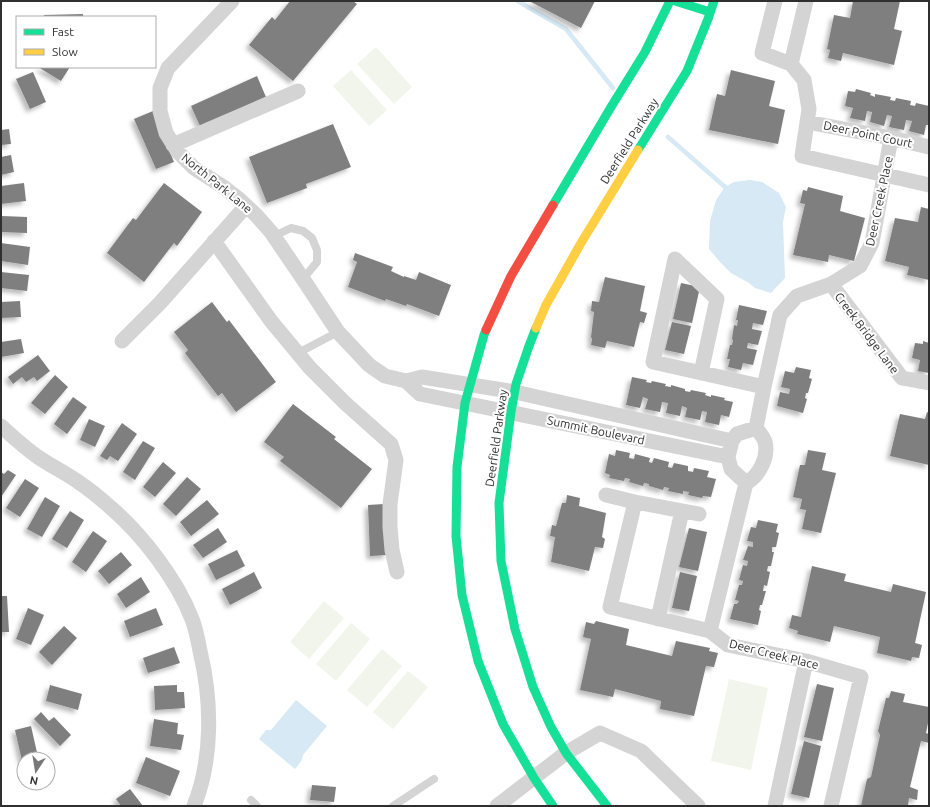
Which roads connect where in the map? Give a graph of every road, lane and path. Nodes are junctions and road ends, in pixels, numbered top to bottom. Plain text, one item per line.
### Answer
1 (232, 1) edge
2 (670, 1) edge
3 (675, 1) edge
4 (714, 1) edge
5 (775, 1) edge
6 (806, 1) edge
7 (710, 12) junction
8 (791, 64) junction
9 (298, 91) dead end
10 (807, 122) junction
11 (891, 138) junction
12 (173, 145) junction
13 (929, 147) edge
14 (885, 175) junction
15 (929, 185) edge
16 (246, 206) junction
17 (274, 236) junction
18 (214, 241) junction
19 (303, 279) junction
20 (831, 284) junction
21 (338, 332) junction
22 (122, 341) dead end
23 (298, 353) junction
24 (701, 372) junction
25 (406, 382) junction
26 (929, 383) edge
27 (470, 384) junction
28 (764, 387) junction
29 (515, 392) junction
30 (465, 403) junction
31 (511, 412) junction
32 (1, 426) edge
33 (756, 428) junction
34 (732, 441) junction
35 (728, 457) junction
36 (746, 483) junction
37 (606, 495) dead end
38 (635, 502) junction
39 (682, 511) junction
40 (699, 514) dead end
41 (397, 572) dead end
42 (658, 619) junction
43 (710, 632) junction
44 (806, 661) junction
45 (566, 753) junction
46 (534, 778) junction
47 (434, 780) dead end
48 (194, 806) edge
49 (393, 806) edge
50 (497, 806) edge
51 (554, 806) edge
52 (607, 806) edge
53 (698, 806) edge
54 (775, 806) edge
55 (831, 806) edge

1 - 12 street, North Park Lane
2 - 27 main road
3 - 7 main road
4 - 7 main road, Deerfield Parkway
5 - 8 street
6 - 8 street
7 - 29 main road, Deerfield Parkway
8 - 10 street, Deer Point Court
9 - 12 street
10 - 11 street, Deer Point Court
10 - 14 street, Deer Point Court
11 - 13 street, Deer Point Court
11 - 14 street, Deer Creek Place
12 - 16 street, North Park Lane
14 - 15 street, Deer Point Court
14 - 20 street, Deer Creek Place
16 - 17 street, North Park Lane
16 - 18 street
17 - 19 street, North Park Lane
17 - 19 lane
18 - 22 street
18 - 23 street
19 - 21 street, North Park Lane
20 - 26 street, Creek Bridge Lane
20 - 28 street, Deer Creek Place
21 - 23 lane
21 - 25 street, North Park Lane
23 - 41 street
24 - 24 street
24 - 28 street
25 - 27 street, North Park Lane
25 - 30 street, North Park Lane
27 - 29 street, Summit Boulevard
27 - 30 main road
28 - 33 street, Deer Creek Place
29 - 31 main road, Deerfield Parkway
29 - 34 street, Summit Boulevard
30 - 31 street, Summit Boulevard
30 - 46 main road
31 - 35 street, Summit Boulevard
31 - 45 main road, Deerfield Parkway
32 - 48 street
33 - 34 street
33 - 36 street
34 - 35 street
35 - 36 street
36 - 43 street
37 - 38 street
38 - 39 street
38 - 42 street
39 - 40 street
39 - 42 street
42 - 43 street
43 - 44 street, Deer Creek Place
44 - 54 street
44 - 55 street, Deer Creek Place
45 - 46 street
45 - 52 main road, Deerfield Parkway
45 - 53 street
46 - 50 street
46 - 51 main road
47 - 49 lane

